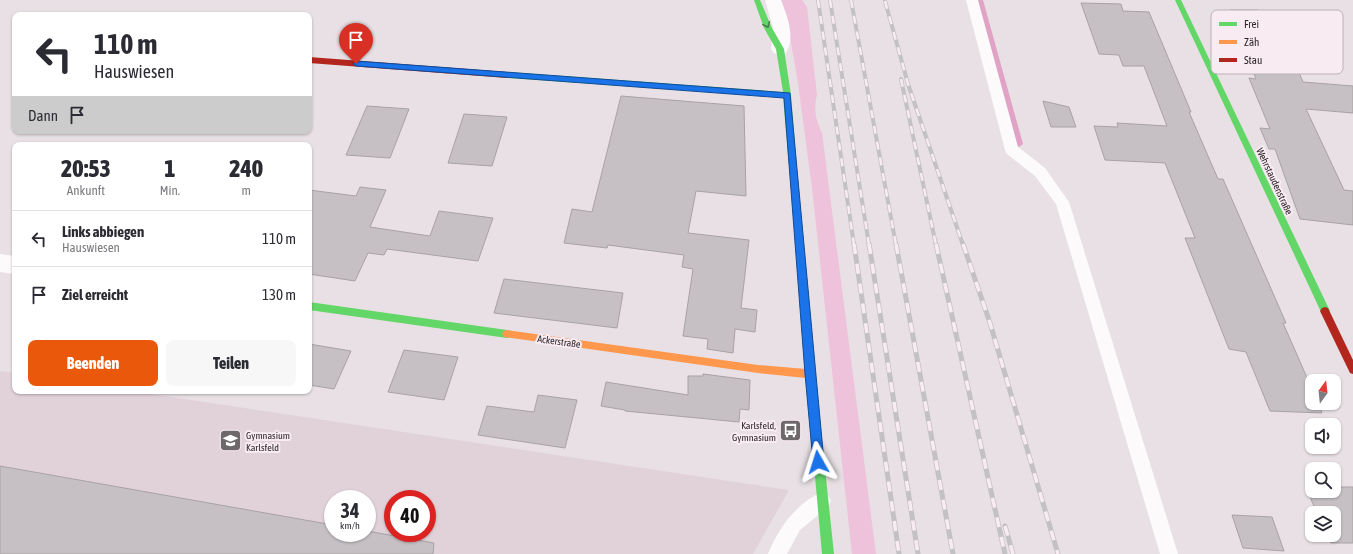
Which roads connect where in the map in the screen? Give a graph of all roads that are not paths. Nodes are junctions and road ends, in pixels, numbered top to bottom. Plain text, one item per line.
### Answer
1 (757, 0) edge
2 (773, 0) edge
3 (972, 0) edge
4 (1178, 0) edge
5 (780, 49) junction
6 (312, 60) edge
7 (1211, 70) edge
8 (1213, 74) edge
9 (787, 95) junction
10 (0, 263) edge
11 (12, 265) edge
12 (312, 306) edge
13 (1353, 370) edge
14 (810, 374) junction
15 (822, 501) junction
16 (777, 554) edge
17 (828, 554) edge
18 (1169, 554) edge

1 -> 5 street
2 - 5 street
3 - 18 lane
4 - 7 street, Wehrstaudenstraße
5 - 9 street
6 - 9 street
8 - 13 street, Wehrstaudenstraße
9 - 14 street
10 - 11 street
12 - 14 street, Ackerstraße
14 - 15 street
15 - 16 lane
15 - 17 street

